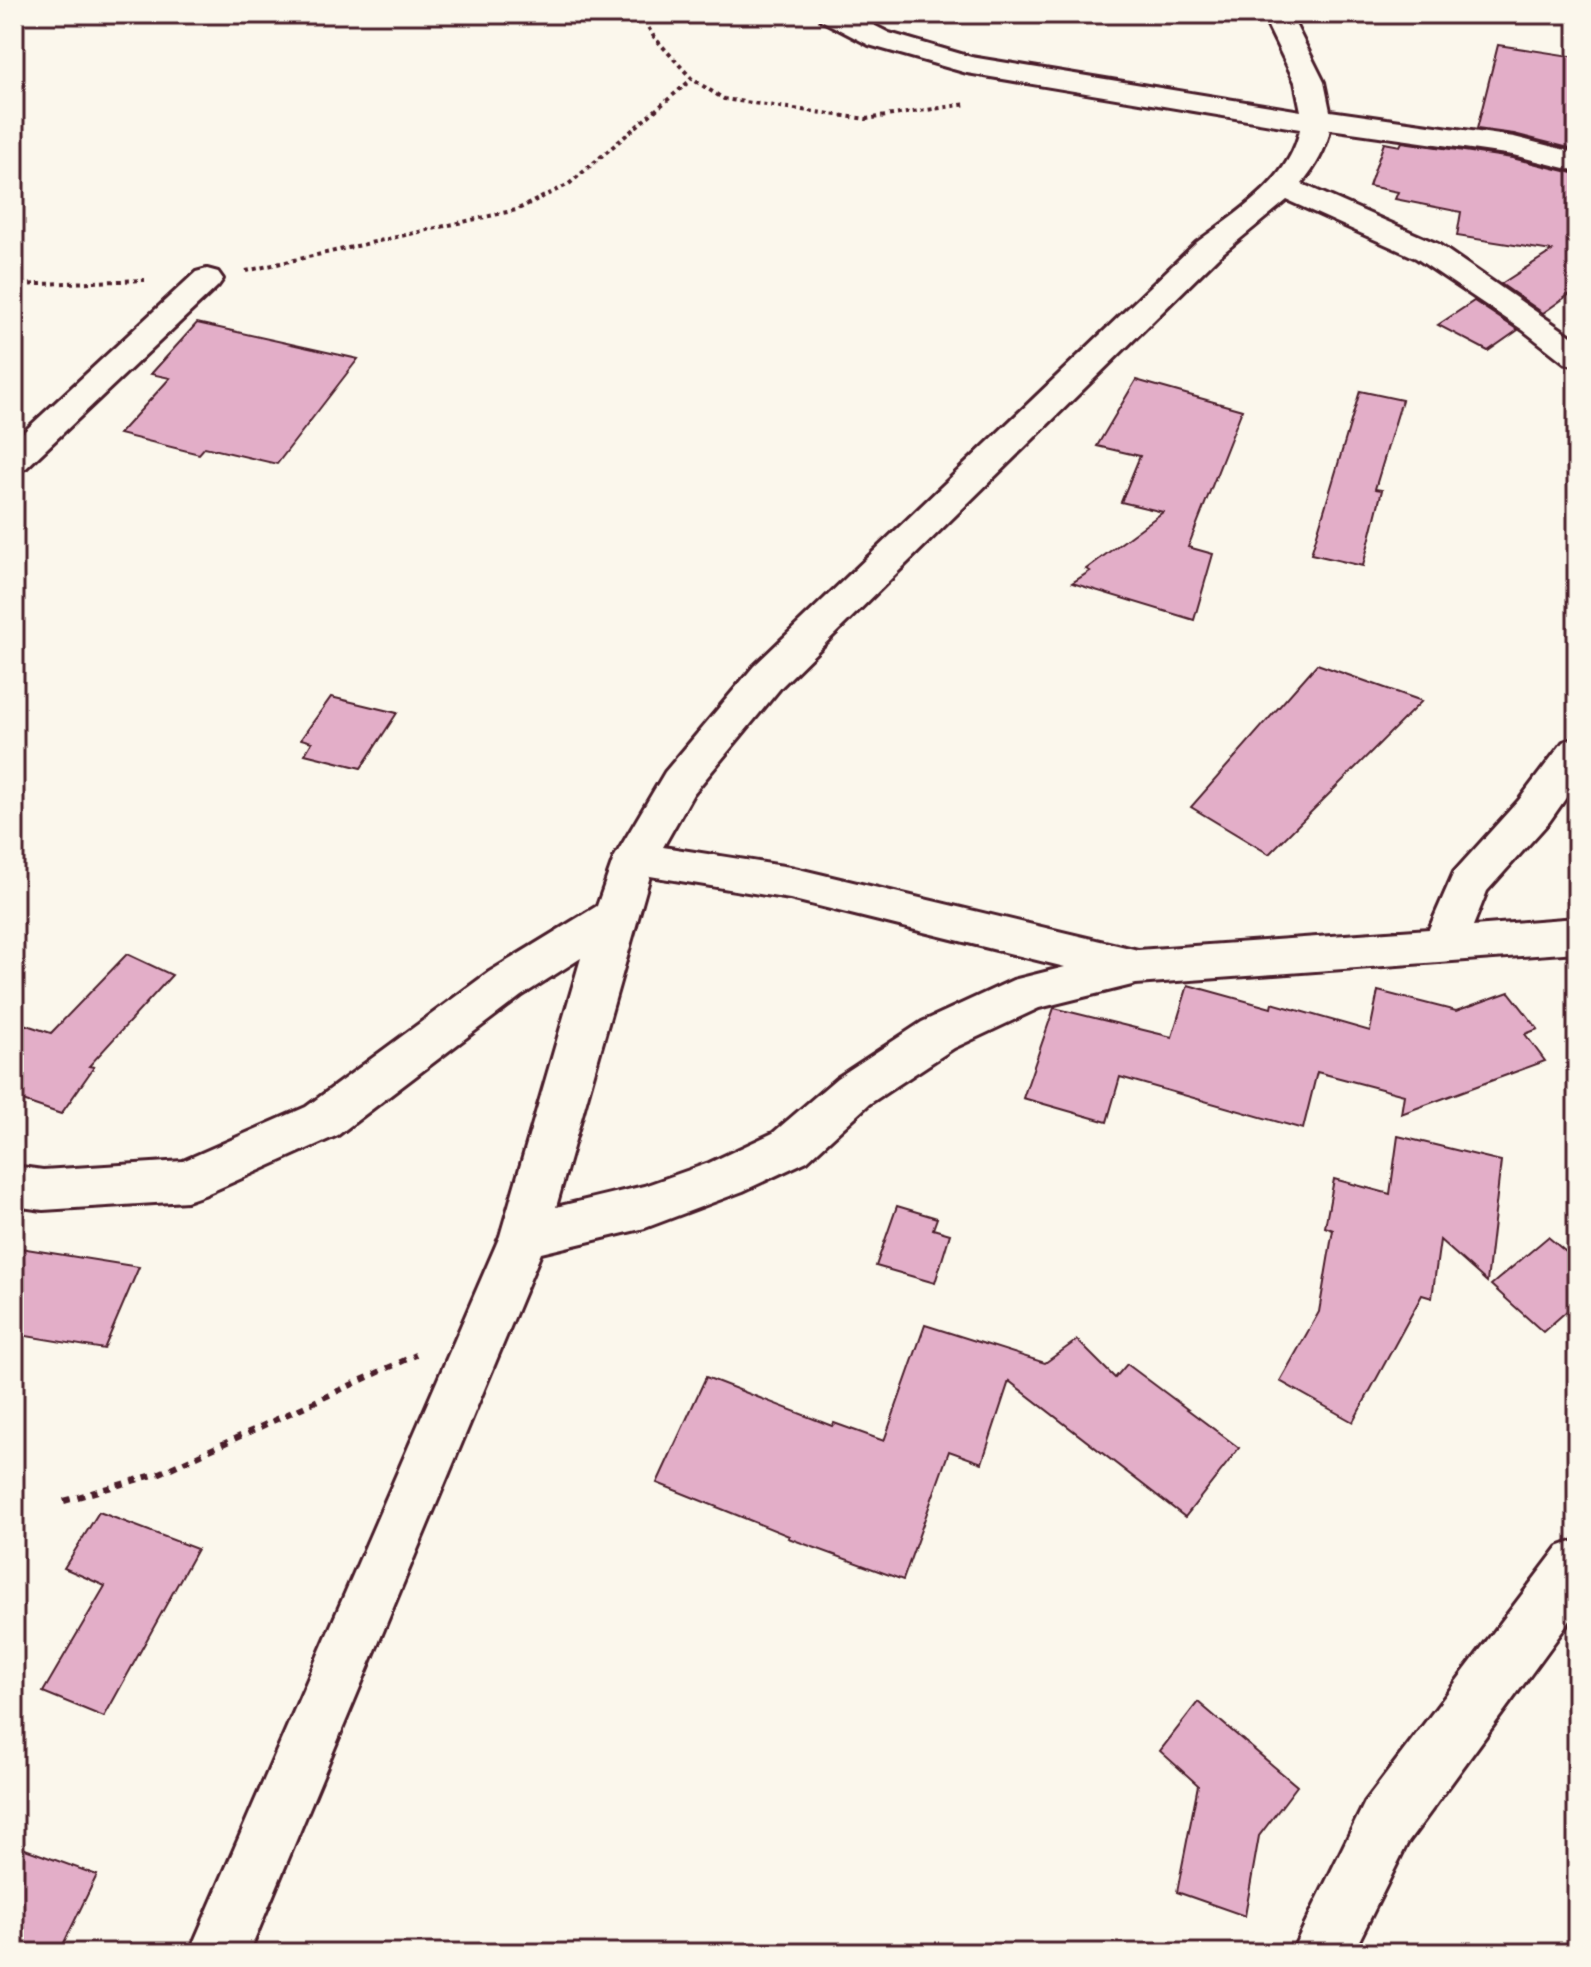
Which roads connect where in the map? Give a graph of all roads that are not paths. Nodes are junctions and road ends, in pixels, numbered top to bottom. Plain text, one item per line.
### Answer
1 (831, 14) edge
2 (1276, 14) edge
3 (1316, 120) junction
4 (1577, 162) edge
5 (1285, 188) junction
6 (207, 279) road end
7 (1577, 356) edge
8 (14, 460) edge
9 (1577, 752) edge
10 (635, 858) junction
11 (615, 916) junction
12 (1577, 935) edge
13 (1444, 944) junction
14 (1138, 967) junction
15 (14, 1186) edge
16 (524, 1236) junction
17 (1577, 1566) edge
18 (219, 1953) edge
19 (1321, 1953) edge

1 - 3 street
2 - 3 street
3 - 4 street
3 - 5 street
5 - 7 street
5 - 10 street
6 - 8 street
9 - 13 street
10 - 11 street
10 - 14 street
11 - 15 street
11 - 16 street
12 - 13 street
13 - 14 street
14 - 16 street
16 - 18 street
17 - 19 street

